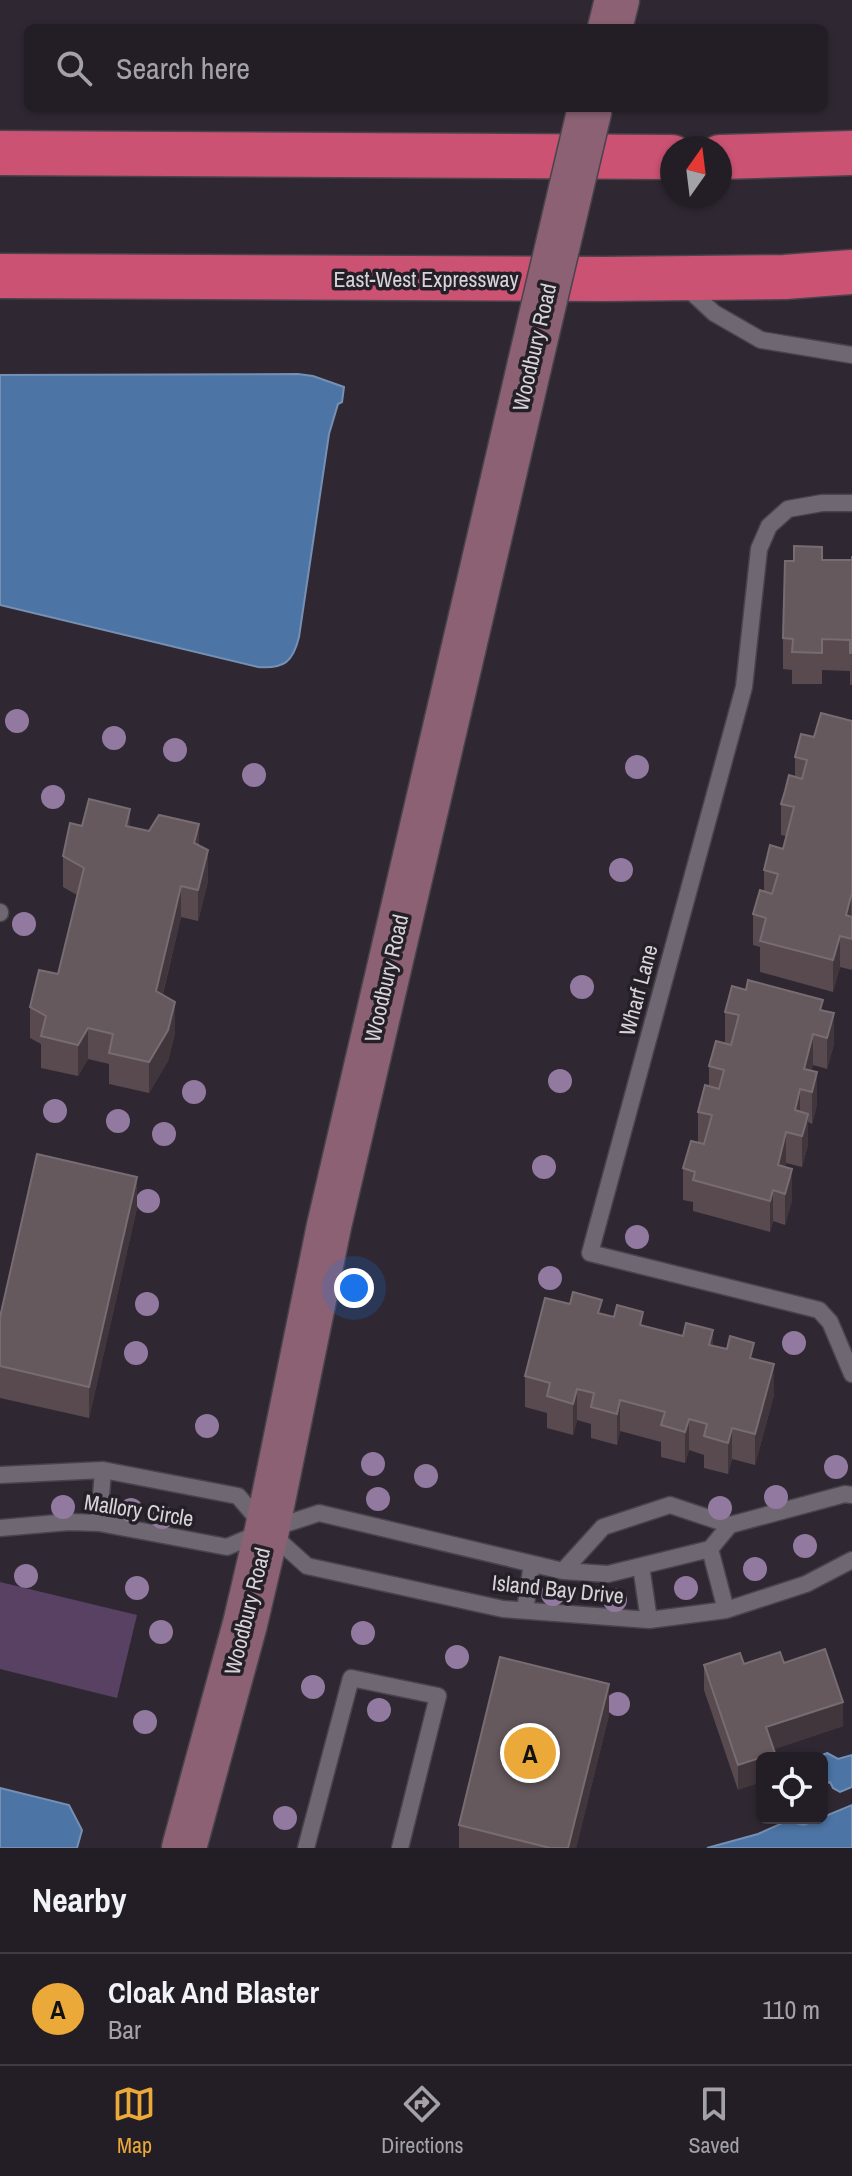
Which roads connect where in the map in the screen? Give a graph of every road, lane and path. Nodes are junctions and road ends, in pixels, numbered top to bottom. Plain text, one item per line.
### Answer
1 (617, 0) edge
2 (611, 24) edge
3 (589, 112) edge
4 (0, 153) edge
5 (852, 153) edge
6 (660, 157) edge
7 (732, 157) edge
8 (852, 272) edge
9 (0, 276) edge
10 (676, 278) junction
11 (852, 355) edge
12 (852, 503) edge
13 (852, 1374) edge
14 (103, 1470) junction
15 (0, 1475) edge
16 (852, 1495) edge
17 (99, 1523) junction
18 (730, 1525) junction
19 (0, 1528) edge
20 (267, 1530) junction
21 (710, 1549) junction
22 (852, 1560) edge
23 (532, 1564) junction
24 (641, 1566) junction
25 (563, 1571) junction
26 (525, 1610) junction
27 (726, 1610) junction
28 (649, 1620) junction
29 (184, 1848) edge
30 (306, 1848) edge
31 (400, 1848) edge

1 - 2 street
3 - 20 street, Woodbury Road, bridge
4 - 6 highway
5 - 7 highway
8 - 10 highway, East-West Expressway
9 - 10 highway, East-West Expressway
10 - 11 lane
12 - 13 lane, Wharf Lane
14 - 15 lane, Island Bay Drive
14 - 17 lane
14 - 20 lane, Island Bay Drive
16 - 18 lane
17 - 19 lane, Mallory Circle
17 - 20 lane, Mallory Circle
18 - 21 lane
18 - 25 lane
20 - 23 lane, Mallory Circle
20 - 26 lane, Island Bay Drive
20 - 29 street, Woodbury Road
21 - 24 lane, Mallory Circle
21 - 27 lane
22 - 27 lane, Island Bay Drive
23 - 25 lane, Mallory Circle
23 - 26 lane
24 - 25 lane, Mallory Circle
24 - 28 lane
26 - 28 lane, Island Bay Drive
27 - 28 lane, Island Bay Drive
30 - 31 lane

